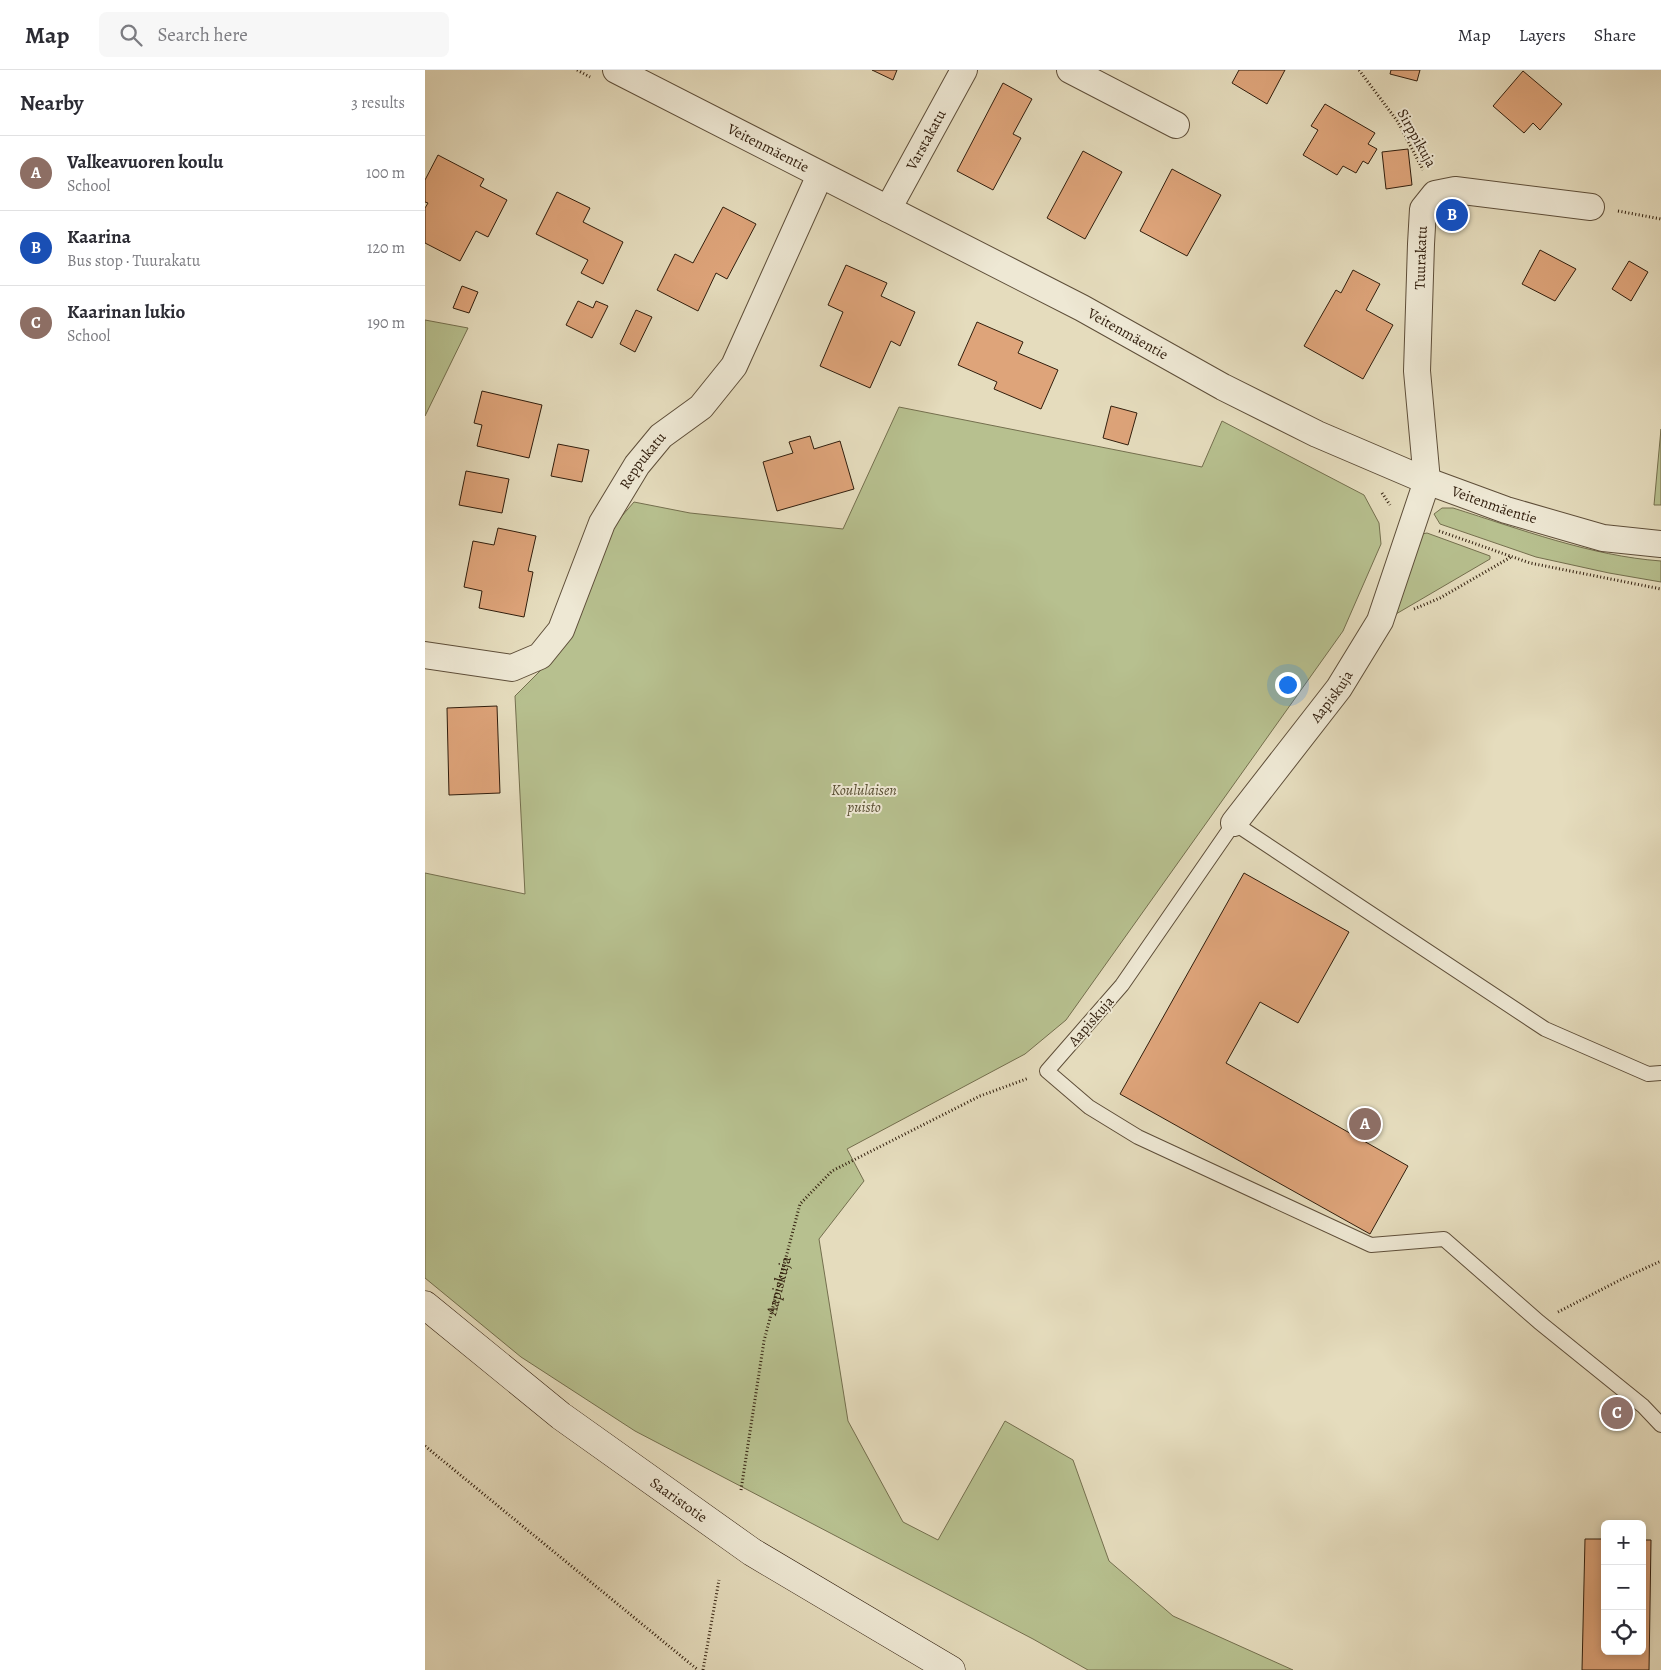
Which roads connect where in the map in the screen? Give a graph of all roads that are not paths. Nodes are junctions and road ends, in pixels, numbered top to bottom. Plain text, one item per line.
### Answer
1 (615, 70) edge
2 (964, 70) edge
3 (1070, 70) edge
4 (1176, 124) dead end
5 (820, 175) junction
6 (1591, 207) road end
7 (888, 209) junction
8 (1427, 481) junction
9 (1661, 544) edge
10 (425, 655) edge
11 (1234, 823) junction
12 (1661, 1073) edge
13 (425, 1305) edge
14 (1661, 1425) edge
15 (951, 1670) edge

1 - 5 street, Veitenmäentie
2 - 7 street, Varstakatu
3 - 4 street
5 - 7 street, Veitenmäentie
5 - 10 street, Reppukatu
6 - 8 street, Tuurakatu
7 - 8 street, Veitenmäentie
8 - 9 street, Veitenmäentie
8 - 11 street, Aapiskuja
11 - 12 lane
11 - 14 lane, Aapiskuja
13 - 15 main road, Saaristotie

